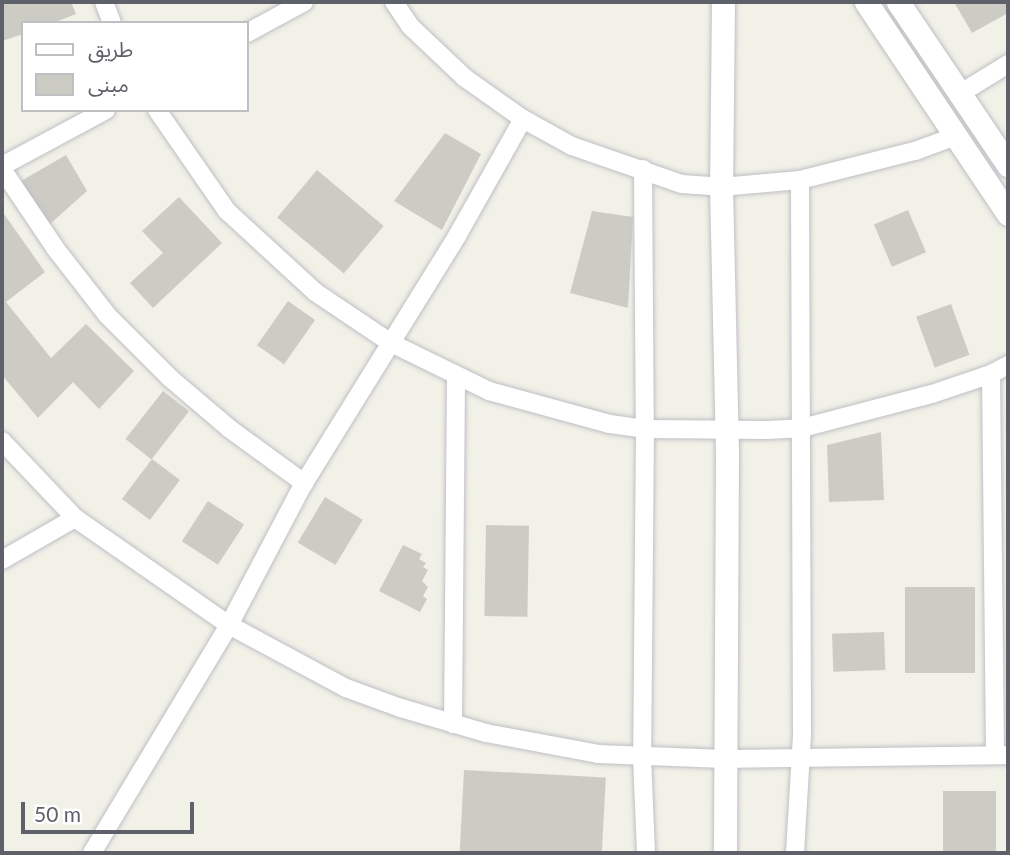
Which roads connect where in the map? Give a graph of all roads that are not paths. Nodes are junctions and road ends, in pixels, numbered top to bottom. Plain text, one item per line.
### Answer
1 (104, 2) edge
2 (304, 2) edge
3 (394, 2) edge
4 (723, 2) edge
5 (866, 2) edge
6 (898, 2) edge
7 (111, 21) edge
8 (248, 32) edge
9 (1008, 64) edge
10 (961, 93) junction
11 (102, 112) edge
12 (158, 112) edge
13 (523, 119) junction
14 (956, 136) junction
15 (1008, 165) edge
16 (2, 167) edge
17 (643, 169) junction
18 (800, 180) junction
19 (722, 187) junction
20 (1008, 214) edge
21 (391, 343) junction
22 (1008, 365) edge
23 (991, 374) junction
24 (456, 378) junction
25 (802, 428) junction
26 (645, 429) junction
27 (726, 432) junction
28 (2, 442) edge
29 (304, 482) junction
30 (75, 518) junction
31 (1001, 559) edge
32 (2, 560) edge
33 (229, 625) junction
34 (453, 724) junction
35 (1001, 755) edge
36 (642, 757) junction
37 (800, 758) junction
38 (724, 759) junction
39 (92, 853) edge
40 (646, 853) edge
41 (725, 853) edge
42 (795, 853) edge

1 - 7 street
2 - 8 street
3 - 13 street
4 - 19 street
5 - 14 street
6 - 10 street
9 - 10 street
10 - 15 street
11 - 16 street
12 - 21 street
13 - 17 street
13 - 21 street
14 - 18 street
14 - 20 street
16 - 29 street
17 - 19 street
17 - 26 street
18 - 19 street
18 - 25 street
19 - 27 street
21 - 24 street
21 - 29 street
22 - 23 street
23 - 25 street
23 - 31 street
24 - 26 street
24 - 34 street
25 - 27 street
25 - 37 street
26 - 27 street
26 - 36 street
27 - 38 street
28 - 30 street
29 - 33 street
30 - 32 street
30 - 33 street
31 - 35 street
33 - 34 street
33 - 39 street
34 - 36 street
35 - 37 street
36 - 38 street
36 - 40 street
37 - 38 street
37 - 42 street
38 - 41 street

